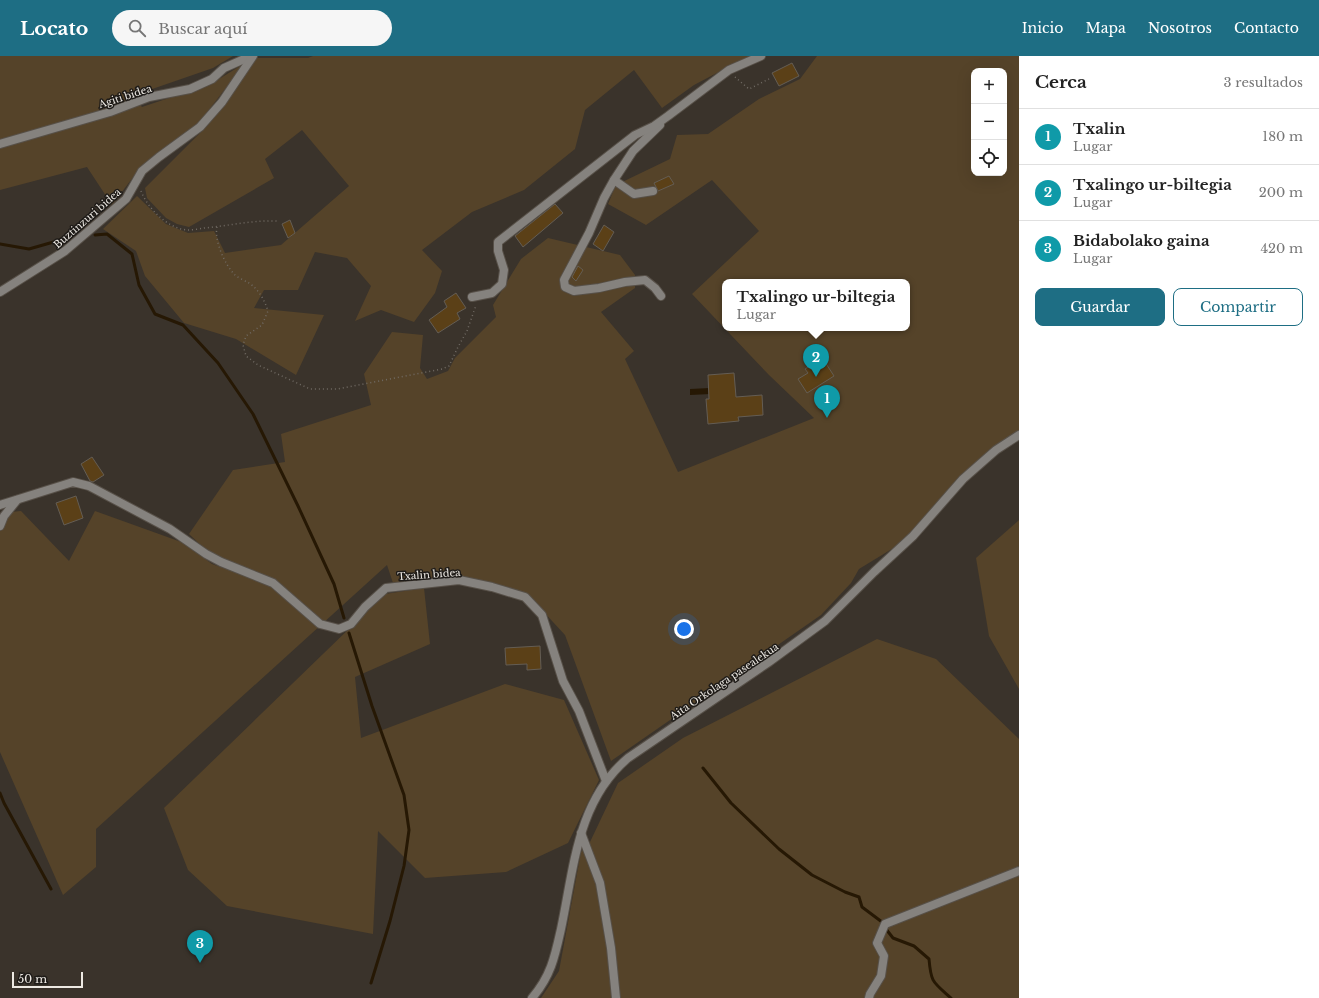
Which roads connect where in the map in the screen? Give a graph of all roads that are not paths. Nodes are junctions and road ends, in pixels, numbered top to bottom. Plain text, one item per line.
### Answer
1 (252, 56) edge
2 (761, 56) edge
3 (668, 116) junction
4 (0, 144) edge
5 (614, 180) junction
6 (653, 191) dead end
7 (0, 292) edge
8 (661, 296) dead end
9 (472, 297) road end
10 (1019, 435) edge
11 (17, 500) junction
12 (0, 505) edge
13 (0, 526) edge
14 (606, 780) junction
15 (581, 833) junction
16 (1019, 871) edge
17 (532, 998) edge
18 (616, 998) edge
19 (869, 998) edge

1 - 4 street, Agiti bidea
1 - 7 street, Buztinzuri bidea
2 - 3 street
3 - 5 street
3 - 9 street
5 - 6 street
5 - 8 street
10 - 14 street, Aita Orkolaga pasealekua
11 - 12 street, Txalin bidea
11 - 13 street
11 - 14 street, Txalin bidea
14 - 15 street, Aita Orkolaga pasealekua
15 - 17 street, Aita Orkolaga pasealekua
15 - 18 street
16 - 19 street

